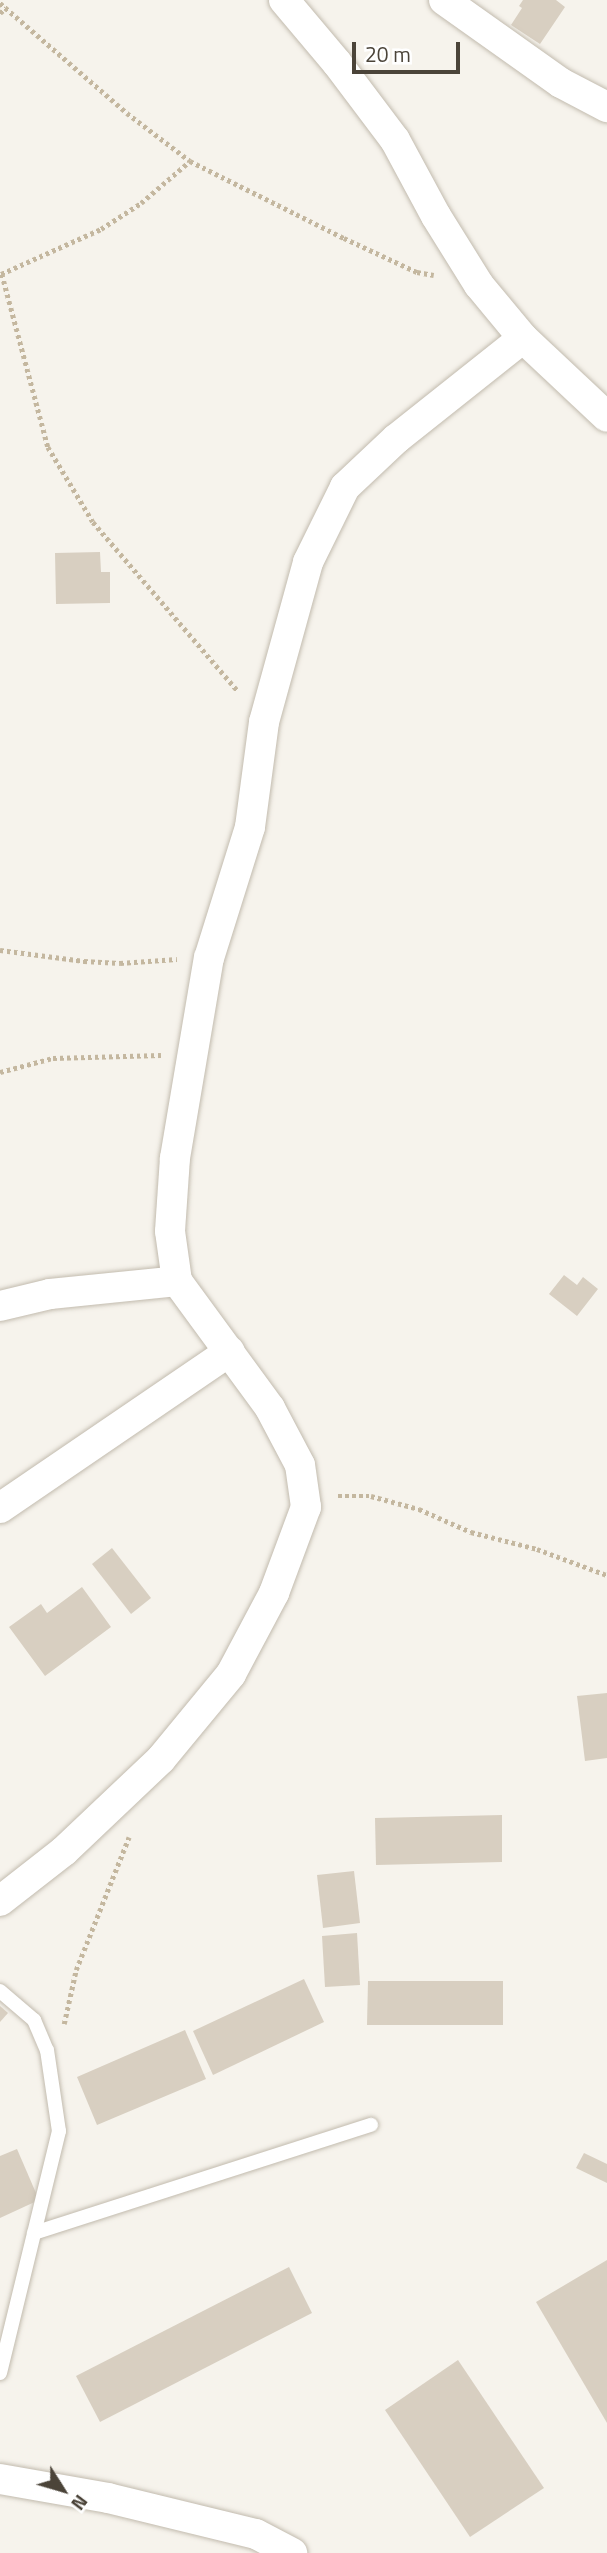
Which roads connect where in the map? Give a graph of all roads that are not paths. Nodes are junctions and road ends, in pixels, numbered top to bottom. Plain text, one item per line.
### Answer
1 (284, 0) edge
2 (444, 0) edge
3 (607, 107) edge
4 (523, 338) junction
5 (607, 416) edge
6 (177, 1281) junction
7 (0, 1306) edge
8 (230, 1351) junction
9 (0, 1508) edge
10 (0, 1900) edge
11 (0, 1991) edge
12 (371, 2125) dead end
13 (34, 2233) junction
14 (0, 2373) edge
15 (0, 2479) edge
16 (292, 2553) edge

1 - 4 street
2 - 3 street
4 - 5 street
4 - 6 street
6 - 7 street
6 - 8 street
8 - 9 street
8 - 10 street
11 - 13 lane
12 - 13 lane
13 - 14 lane
15 - 16 street

